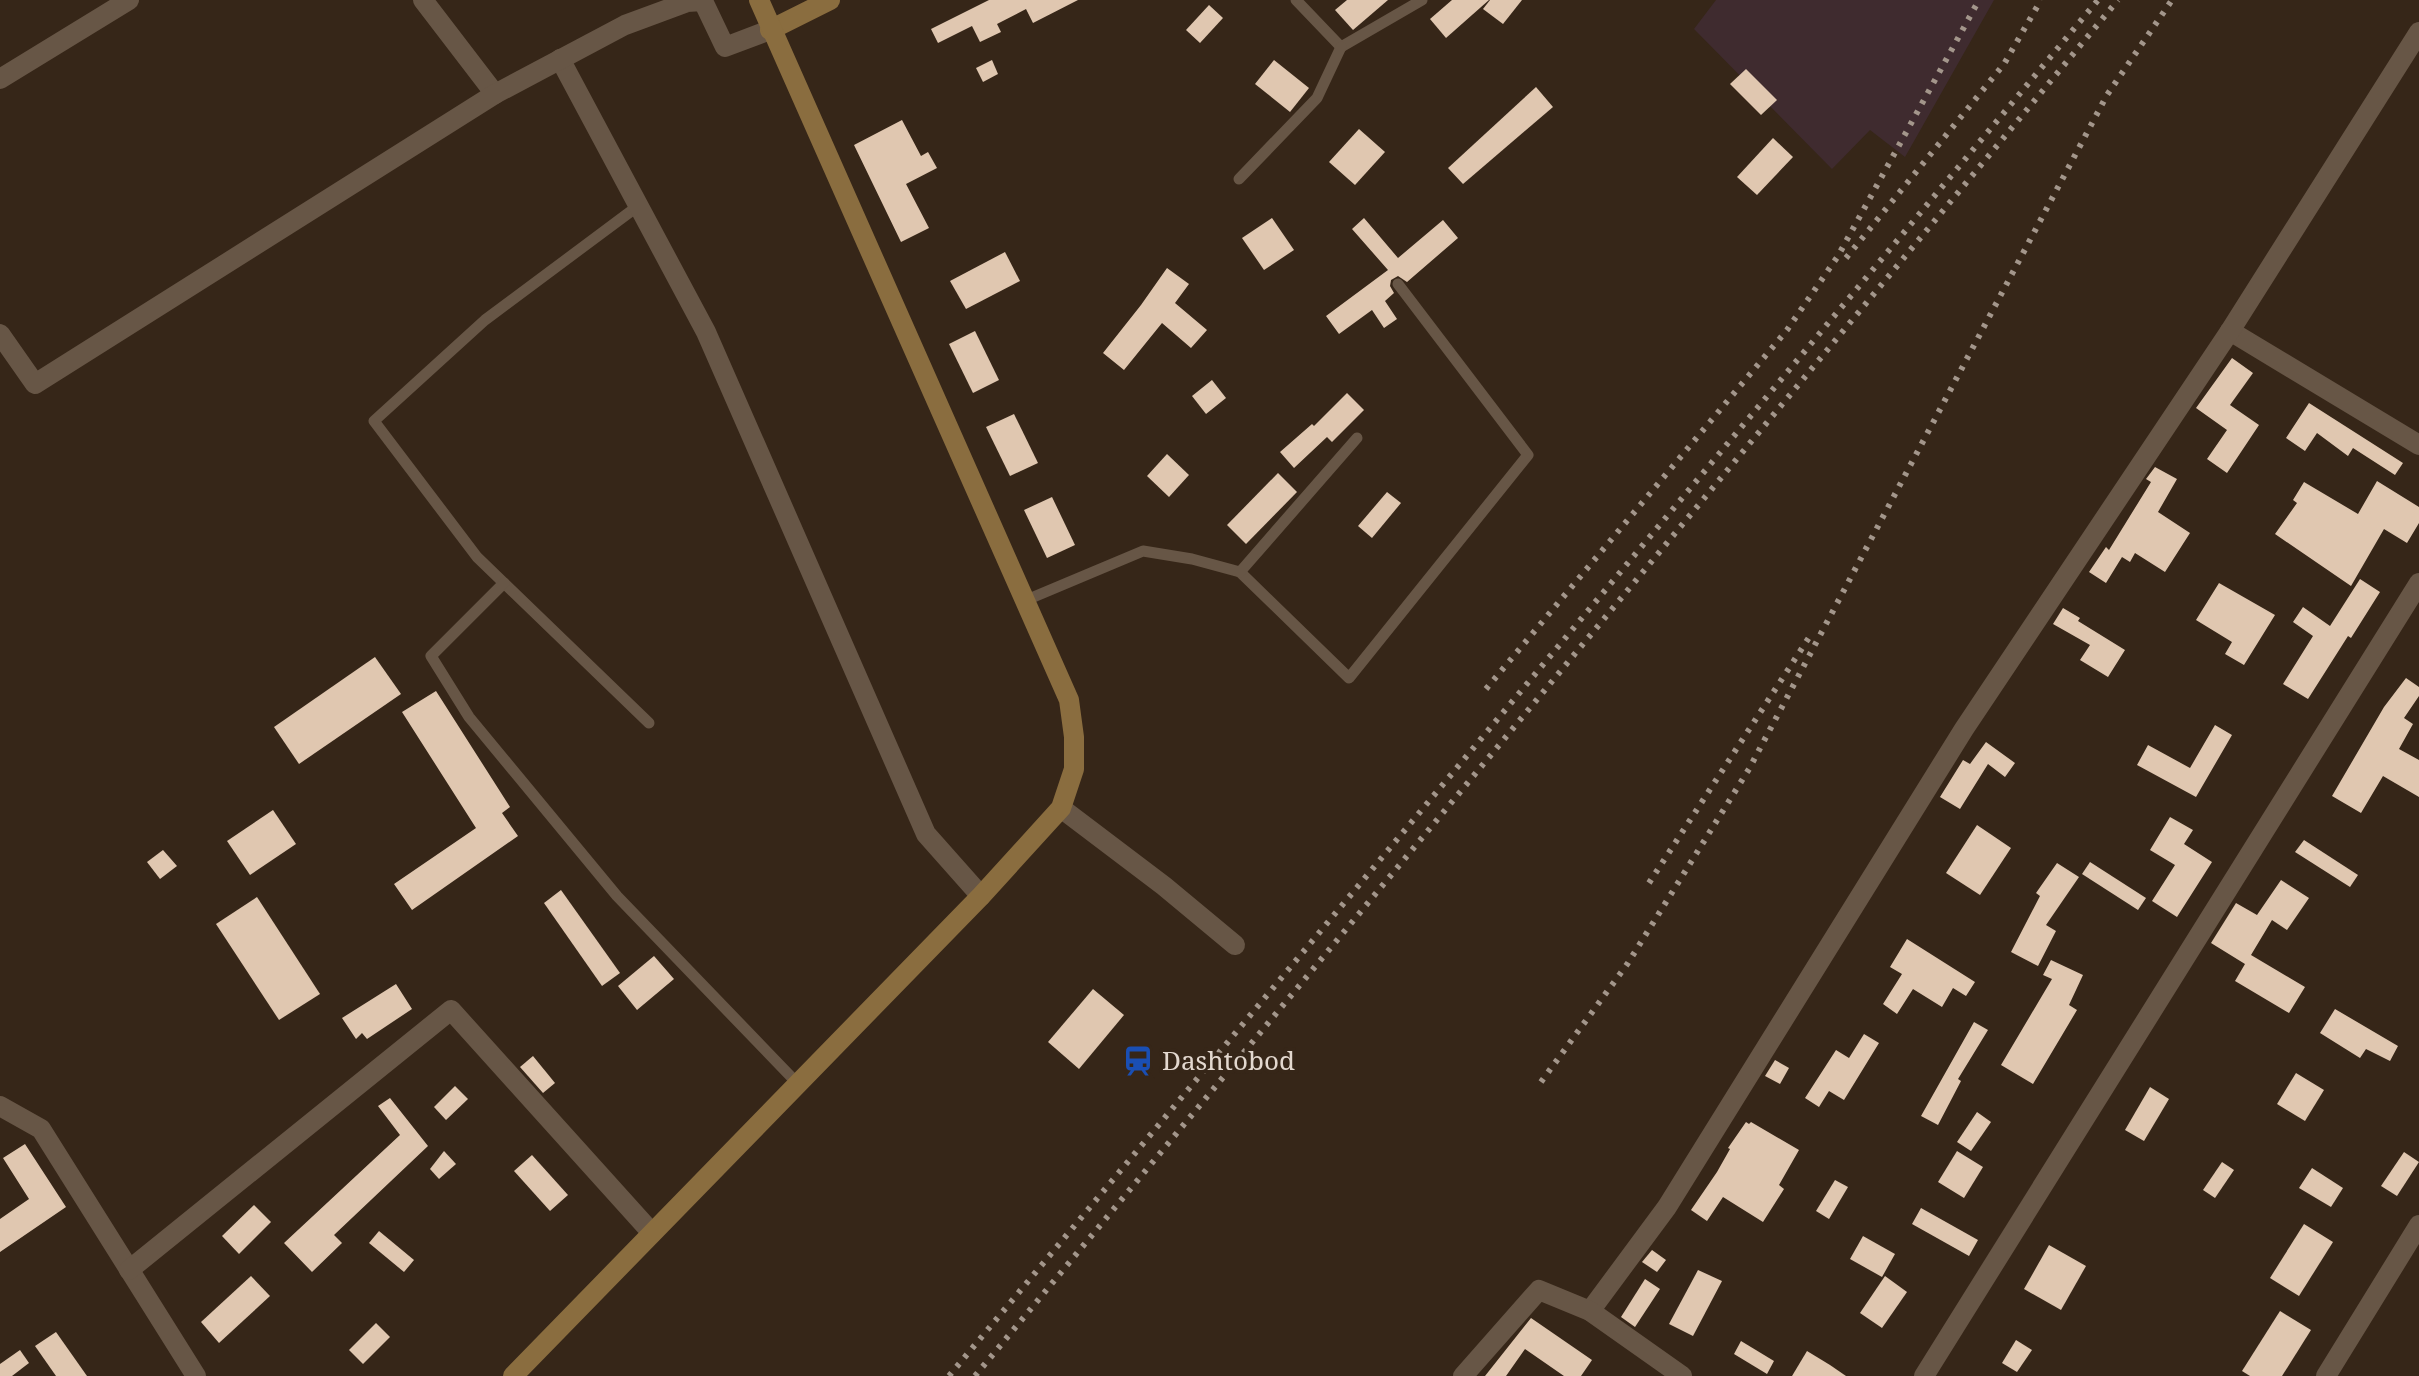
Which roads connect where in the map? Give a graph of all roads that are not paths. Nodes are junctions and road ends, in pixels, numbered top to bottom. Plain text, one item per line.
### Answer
1 (129, 0) edge
2 (423, 0) edge
3 (759, 0) edge
4 (830, 0) edge
5 (1296, 0) edge
6 (1422, 0) edge
7 (770, 30) junction
8 (2419, 32) edge
9 (1341, 47) junction
10 (560, 59) junction
11 (0, 79) edge
12 (495, 94) junction
13 (1239, 179) dead end
14 (638, 206) junction
15 (1398, 284) dead end
16 (2230, 331) junction
17 (0, 334) edge
18 (1357, 438) dead end
19 (2419, 445) edge
20 (1240, 572) junction
21 (504, 583) junction
22 (2419, 583) edge
23 (1024, 601) junction
24 (649, 723) dead end
25 (1061, 808) junction
26 (981, 896) junction
27 (1235, 945) dead end
28 (798, 1084) junction
29 (0, 1106) edge
30 (2419, 1225) edge
31 (652, 1233) junction
32 (129, 1270) junction
33 (1590, 1311) junction
34 (196, 1376) edge
35 (513, 1376) edge
36 (1463, 1376) edge
37 (1682, 1376) edge
38 (1924, 1376) edge
39 (2326, 1376) edge

1 - 11 street
2 - 12 street
3 - 7 street
4 - 7 street
5 - 9 lane
6 - 9 lane
7 - 10 street
7 - 23 street
8 - 16 street
9 - 13 lane
10 - 12 street
10 - 14 street
12 - 17 street
14 - 21 lane
14 - 26 street
15 - 20 lane
16 - 19 street
16 - 33 street
18 - 20 lane
20 - 23 lane
21 - 24 lane
21 - 28 lane
22 - 38 street
23 - 25 street
25 - 26 street
25 - 27 street
26 - 28 street
28 - 31 street
29 - 32 street
30 - 39 street
31 - 32 street
31 - 35 street
32 - 34 street
33 - 36 street
33 - 37 street

